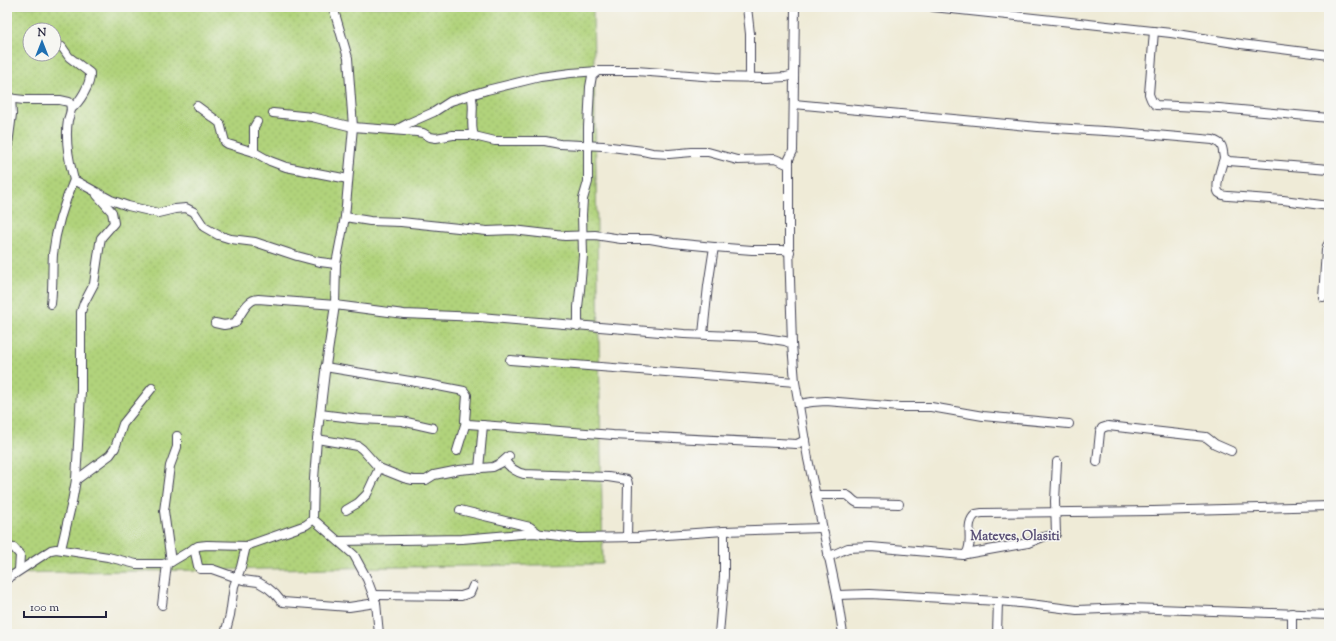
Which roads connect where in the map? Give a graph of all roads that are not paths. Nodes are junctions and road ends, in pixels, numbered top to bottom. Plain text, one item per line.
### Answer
1 (333, 7) edge
2 (746, 7) edge
3 (795, 7) edge
4 (933, 7) edge
5 (1154, 31) junction
6 (62, 47) dead end
7 (1329, 55) edge
8 (598, 71) junction
9 (794, 75) junction
10 (750, 78) junction
11 (471, 95) junction
12 (9, 98) edge
13 (794, 104) junction
14 (197, 106) dead end
15 (71, 108) junction
16 (274, 113) dead end
17 (1329, 118) edge
18 (257, 122) dead end
19 (353, 127) junction
20 (396, 130) junction
21 (474, 136) junction
22 (588, 146) junction
23 (7, 152) edge
24 (254, 152) junction
25 (1224, 158) junction
26 (789, 166) junction
27 (1329, 168) edge
28 (348, 179) junction
29 (74, 180) junction
30 (92, 190) junction
31 (1329, 206) edge
32 (345, 217) junction
33 (582, 236) junction
34 (1329, 243) edge
35 (714, 247) junction
36 (790, 252) junction
37 (336, 264) junction
38 (1323, 298) dead end
39 (51, 304) dead end
40 (335, 305) junction
41 (215, 323) dead end
42 (578, 326) junction
43 (703, 334) junction
44 (792, 344) junction
45 (510, 360) dead end
46 (325, 367) junction
47 (796, 382) junction
48 (152, 388) dead end
49 (799, 404) junction
50 (320, 414) junction
51 (466, 422) junction
52 (1069, 424) dead end
53 (483, 425) junction
54 (433, 428) dead end
55 (177, 436) dead end
56 (317, 439) junction
57 (805, 440) junction
58 (457, 451) dead end
59 (1231, 452) dead end
60 (1057, 462) dead end
61 (1097, 462) dead end
62 (379, 468) junction
63 (478, 469) junction
64 (76, 480) junction
65 (817, 495) junction
66 (899, 504) dead end
67 (1329, 506) edge
68 (346, 510) dead end
69 (460, 510) dead end
70 (1056, 512) junction
71 (313, 518) junction
72 (822, 528) junction
73 (724, 531) junction
74 (539, 533) junction
75 (626, 537) junction
76 (339, 541) junction
77 (246, 546) junction
78 (7, 547) edge
79 (194, 548) junction
80 (61, 549) junction
81 (966, 554) junction
82 (828, 557) junction
83 (169, 563) junction
84 (19, 570) junction
85 (237, 577) junction
86 (7, 578) edge
87 (473, 586) dead end
88 (373, 595) junction
89 (837, 595) junction
90 (998, 601) junction
91 (376, 603) junction
92 (162, 605) dead end
93 (1292, 613) junction
94 (1329, 615) edge
95 (7, 633) edge
96 (11, 634) edge
97 (225, 634) edge
98 (379, 634) edge
99 (719, 634) edge
100 (843, 634) edge
101 (998, 634) edge
102 (1292, 634) edge

1 - 19 street
2 - 10 street
3 - 9 street
4 - 5 street
5 - 7 street
5 - 17 street
6 - 15 street
8 - 10 street
8 - 11 street
8 - 22 street
9 - 10 street
9 - 13 street
11 - 20 street
11 - 21 street
12 - 15 street
12 - 23 street
13 - 25 street
13 - 26 street
14 - 24 street
15 - 29 street
16 - 19 street
18 - 24 street
19 - 20 street
19 - 28 street
20 - 21 street
21 - 22 street
22 - 26 street
22 - 33 street
24 - 28 street
25 - 27 street
25 - 31 street
26 - 36 street
28 - 32 street
29 - 30 street
29 - 39 street
30 - 37 street
30 - 64 street
32 - 33 street
32 - 37 street
33 - 35 street
33 - 42 street
34 - 38 street
35 - 36 street
35 - 43 street
36 - 44 street
37 - 40 street
40 - 41 street
40 - 42 street
40 - 46 street
42 - 43 street
43 - 44 street
44 - 47 street
45 - 47 street
46 - 50 street
46 - 51 street
47 - 49 street
48 - 64 street
49 - 52 street
49 - 57 street
50 - 54 street
50 - 56 street
51 - 53 street
51 - 58 street
53 - 57 street
53 - 63 street
55 - 83 street
56 - 62 street
56 - 71 street
57 - 65 street
59 - 61 street
60 - 70 street
62 - 63 street
62 - 68 street
63 - 75 street
64 - 80 street
65 - 66 street
65 - 72 street
67 - 70 street
69 - 74 street
70 - 81 street
70 - 81 street
71 - 76 street
71 - 77 street
72 - 73 street
72 - 82 street
73 - 75 street
73 - 99 street
74 - 75 street
74 - 76 street
76 - 88 street
77 - 79 street
77 - 85 street
78 - 84 street
79 - 83 street
79 - 85 street
80 - 83 street
80 - 84 street
81 - 82 street
82 - 89 street
83 - 92 street
84 - 86 street
85 - 91 street
85 - 97 street
87 - 88 street
88 - 91 street
89 - 90 street
89 - 100 street
90 - 93 street
90 - 101 street
91 - 98 street
93 - 94 street
93 - 102 street
95 - 96 street

